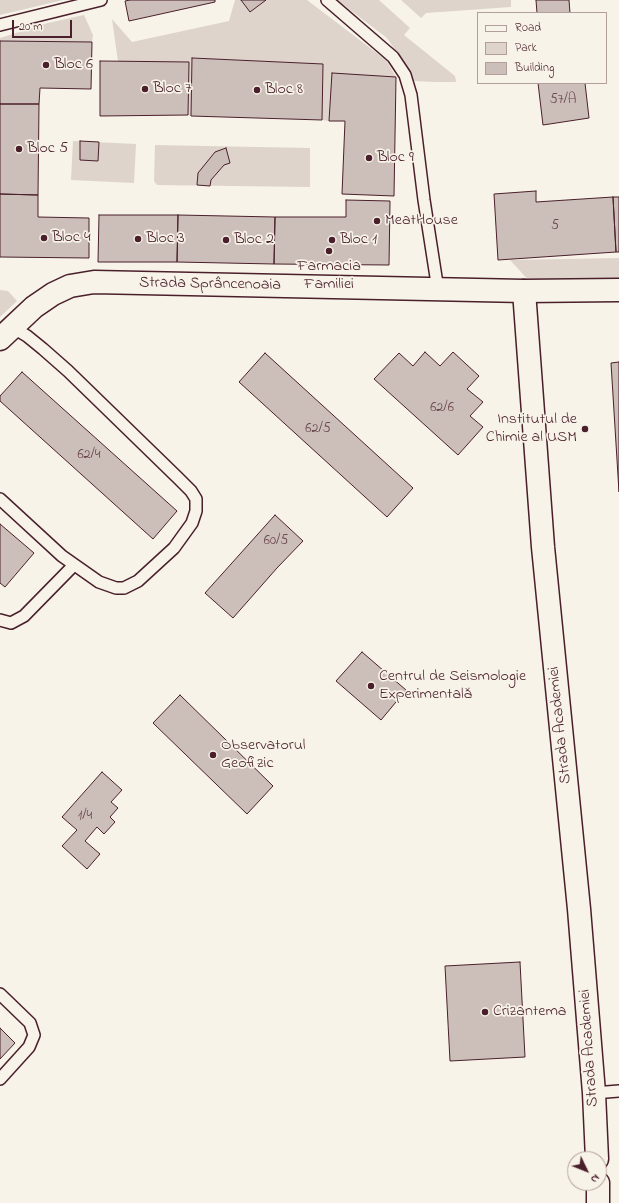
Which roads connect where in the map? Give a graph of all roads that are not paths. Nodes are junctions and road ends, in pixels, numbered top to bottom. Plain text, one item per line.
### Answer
1 (101, 0) edge
2 (328, 0) edge
3 (0, 25) edge
4 (438, 290) junction
5 (619, 290) edge
6 (524, 291) junction
7 (6, 333) edge
8 (0, 499) edge
9 (74, 565) junction
10 (0, 620) edge
11 (0, 994) edge
12 (0, 1079) edge
13 (619, 1091) edge
14 (594, 1093) junction
15 (597, 1151) edge
16 (598, 1191) edge
17 (598, 1203) edge

1 - 3 lane
2 - 4 lane
4 - 6 street, Strada Sprâncenoaia
4 - 7 street, Strada Sprâncenoaia
5 - 6 street, Strada Sprâncenoaia
6 - 14 street, Strada Academiei
7 - 9 lane
8 - 9 lane
9 - 10 lane
11 - 12 lane
13 - 14 lane
14 - 15 street, Strada Academiei
16 - 17 street

